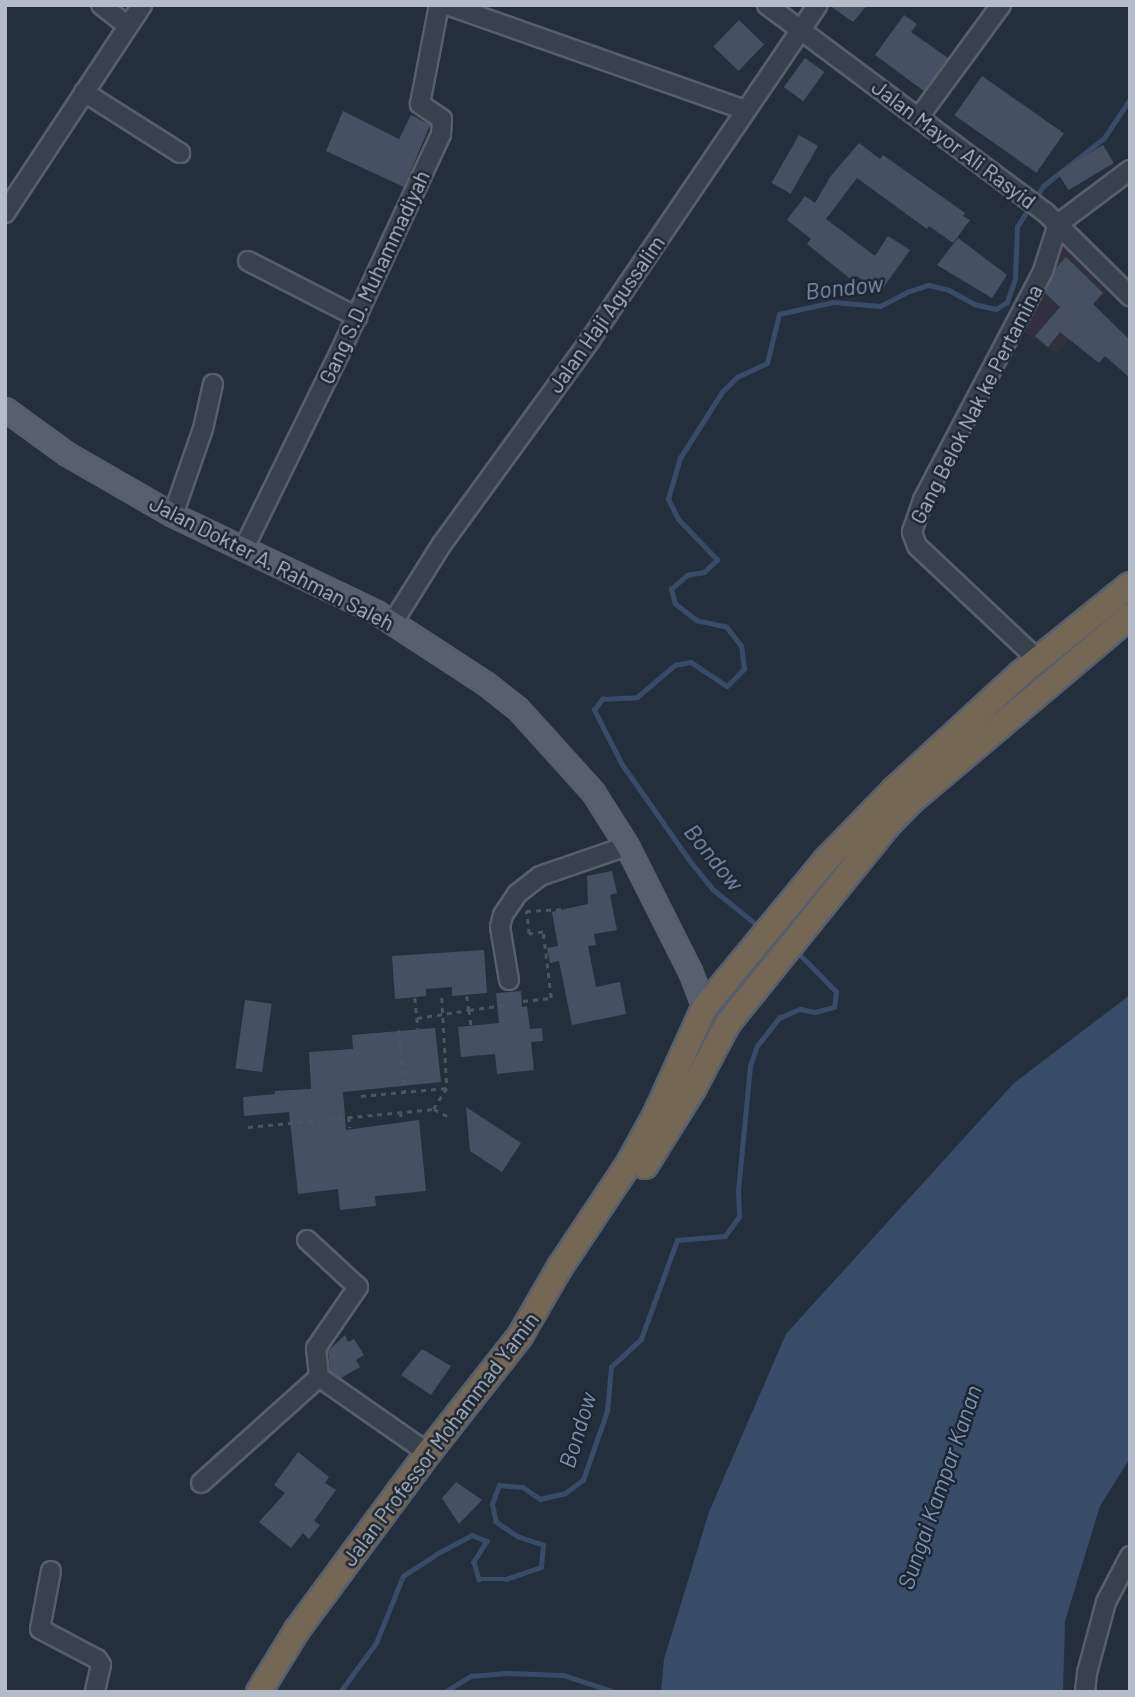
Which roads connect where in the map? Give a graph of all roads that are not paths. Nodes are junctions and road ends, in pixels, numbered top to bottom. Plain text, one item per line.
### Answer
1 (101, 5) edge
2 (142, 5) edge
3 (439, 5) edge
4 (447, 5) edge
5 (767, 5) edge
6 (818, 5) edge
7 (1001, 5) edge
8 (128, 26) junction
9 (801, 28) junction
10 (84, 92) junction
11 (746, 110) junction
12 (919, 117) junction
13 (180, 153) dead end
14 (1130, 170) edge
15 (7, 205) edge
16 (1058, 224) junction
17 (248, 261) dead end
18 (1130, 296) edge
19 (357, 317) junction
20 (213, 384) dead end
21 (5, 409) edge
22 (173, 515) junction
23 (244, 548) junction
24 (1130, 585) edge
25 (1115, 618) edge
26 (393, 622) junction
27 (1037, 659) junction
28 (627, 846) junction
29 (690, 971) junction
30 (509, 980) dead end
31 (725, 984) junction
32 (704, 1008) junction
33 (307, 1240) dead end
34 (319, 1377) junction
35 (428, 1453) junction
36 (201, 1483) dead end
37 (1130, 1556) edge
38 (51, 1571) dead end
39 (95, 1692) edge
40 (259, 1692) edge
41 (273, 1692) edge
42 (1085, 1692) edge

1 - 8 street
2 - 8 street
3 - 19 street, Gang S.D. Muhammadiyah
4 - 11 street
5 - 9 street, Jalan Mayor Ali Rasyid
6 - 9 street, Jalan Haji Agussalim
7 - 12 street
8 - 10 street
9 - 11 street, Jalan Haji Agussalim
9 - 12 street, Jalan Mayor Ali Rasyid
10 - 13 street
10 - 15 street
11 - 26 street, Jalan Haji Agussalim
12 - 16 street, Jalan Mayor Ali Rasyid
14 - 16 street
16 - 18 street, Jalan Mayor Ali Rasyid
16 - 27 street, Gang Belok Nak ke Pertamina
17 - 19 street
19 - 23 street, Gang S.D. Muhammadiyah
20 - 22 street
21 - 22 main road, Jalan Dokter A. Rahman Saleh
22 - 23 main road, Jalan Dokter A. Rahman Saleh
23 - 26 main road, Jalan Dokter A. Rahman Saleh
24 - 25 highway, Jalan Professor Mohammad Yamin
25 - 27 highway, Jalan Professor Mohammad Yamin
25 - 41 highway, Jalan Professor Mohammad Yamin
26 - 28 main road, Jalan Dokter A. Rahman Saleh
27 - 31 highway, Jalan Professor Mohammad Yamin
28 - 29 main road, Jalan Dokter A. Rahman Saleh
28 - 30 street
29 - 31 main road
29 - 32 main road, Jalan Dokter A. Rahman Saleh
31 - 32 highway, Jalan Professor Mohammad Yamin
32 - 35 highway, Jalan Professor Mohammad Yamin
33 - 34 street
34 - 35 street
34 - 36 street
35 - 40 highway, Jalan Professor Mohammad Yamin
37 - 42 street
38 - 39 street

